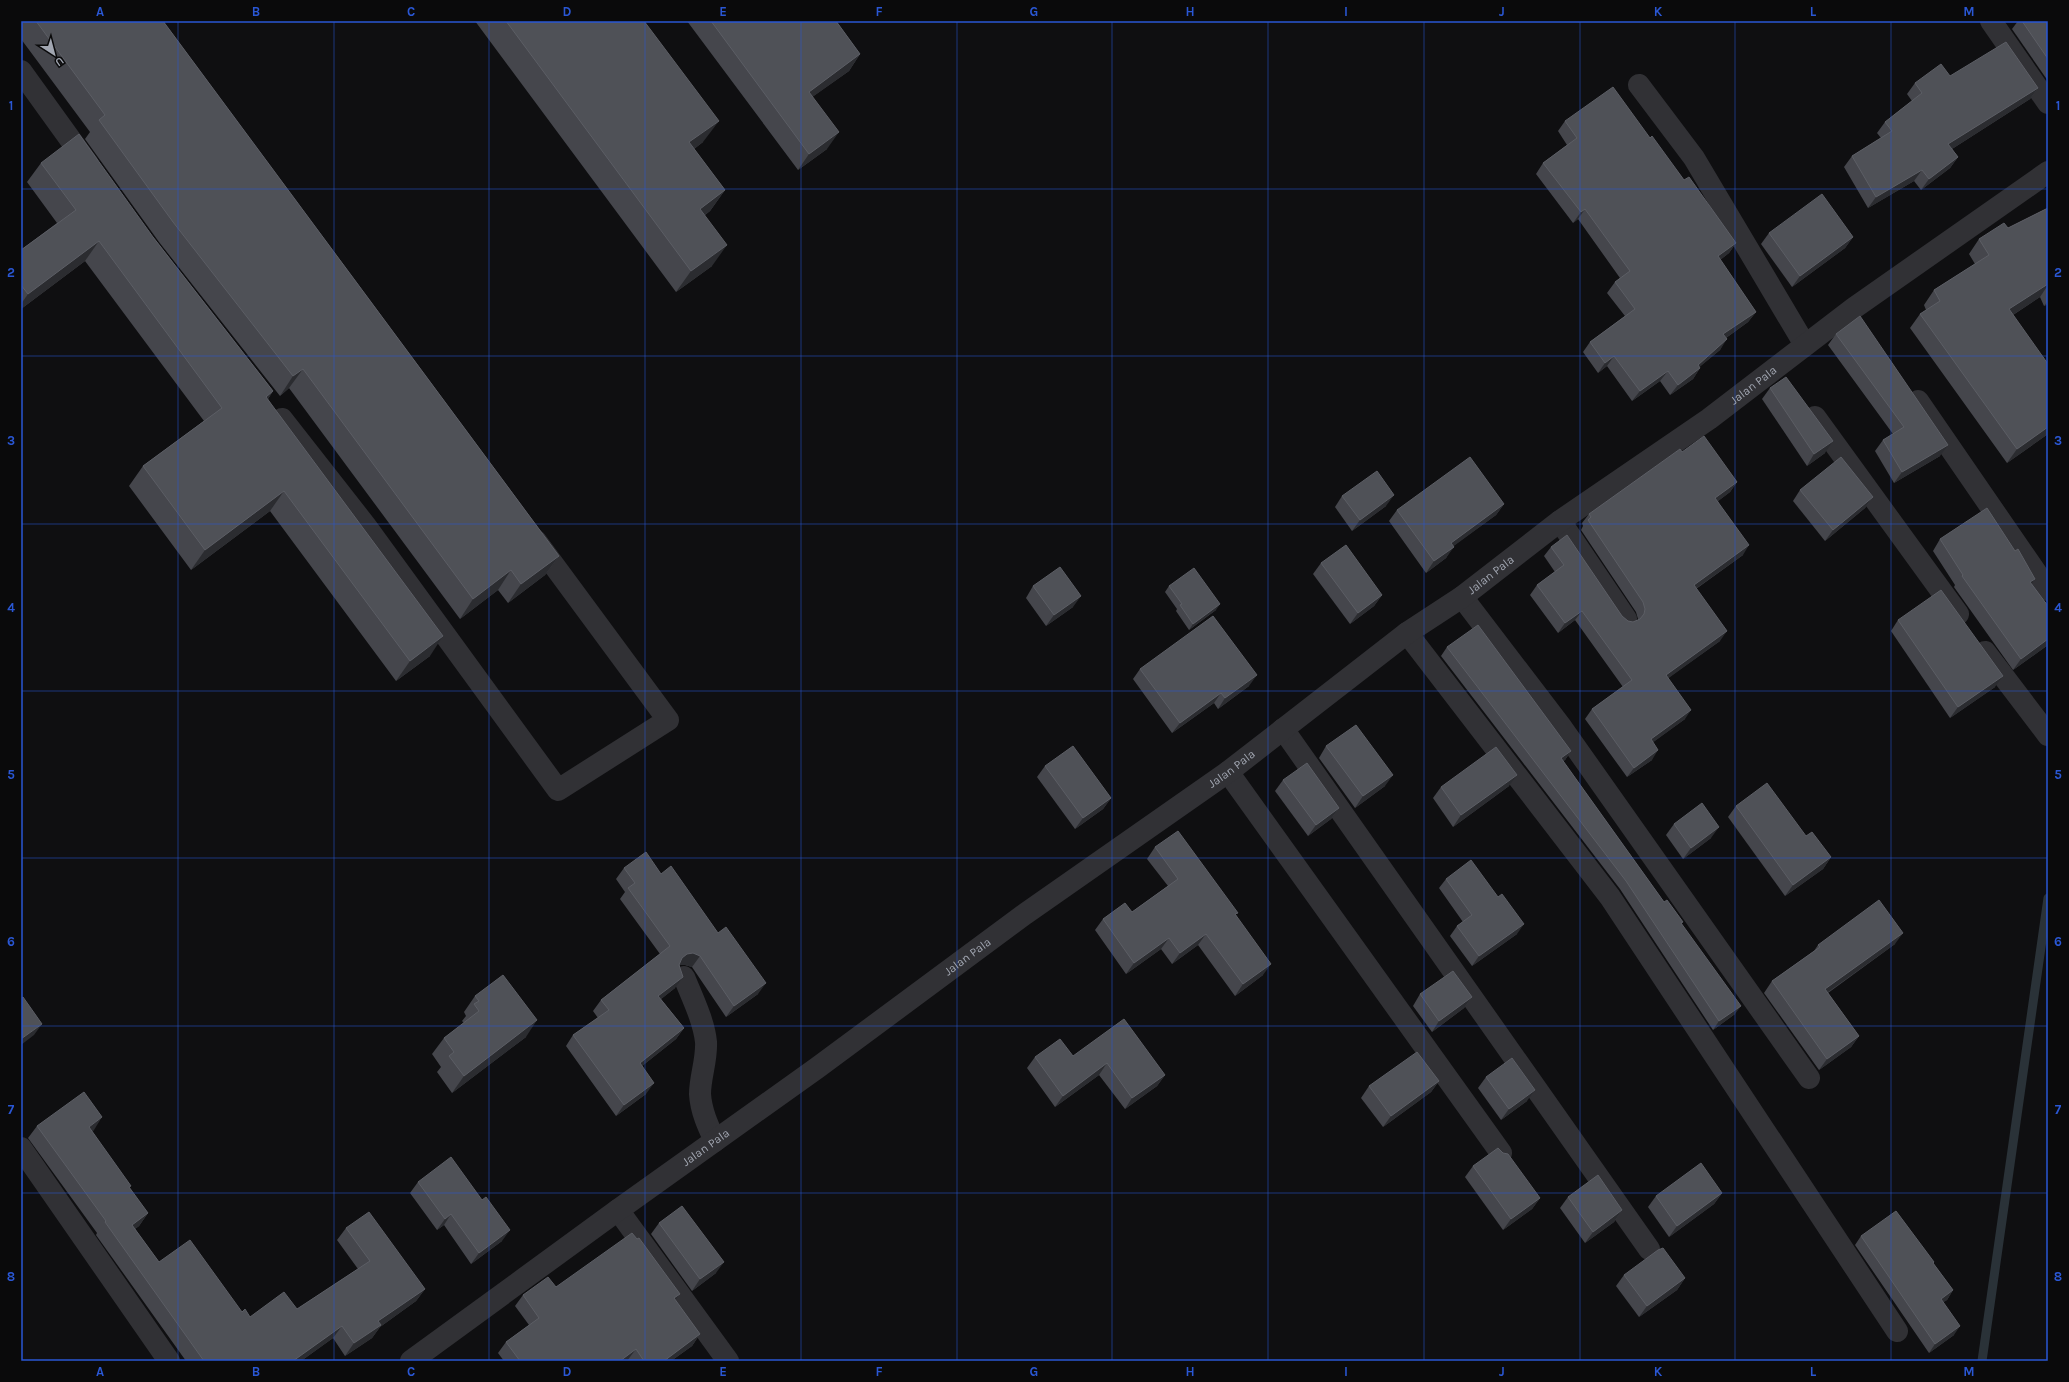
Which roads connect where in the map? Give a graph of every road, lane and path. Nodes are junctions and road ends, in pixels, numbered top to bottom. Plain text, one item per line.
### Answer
1 (1991, 21) edge
2 (21, 71) edge
3 (1639, 85) dead end
4 (2048, 103) edge
5 (2048, 172) edge
6 (99, 179) edge
7 (1854, 308) junction
8 (1867, 328) edge
9 (1805, 345) junction
10 (1778, 366) junction
11 (1908, 387) edge
12 (272, 406) edge
13 (1560, 521) junction
14 (526, 528) edge
15 (2048, 590) edge
16 (1462, 597) junction
17 (1626, 618) edge
18 (1407, 633) junction
19 (1283, 728) junction
20 (2048, 736) edge
21 (1228, 772) junction
22 (684, 977) edge
23 (1809, 1078) dead end
24 (714, 1141) junction
25 (21, 1148) edge
26 (1502, 1153) edge
27 (618, 1210) junction
28 (1649, 1249) dead end
29 (1897, 1331) dead end
30 (169, 1361) edge
31 (411, 1361) edge
32 (728, 1361) edge

1 - 4 street
2 - 6 street
3 - 9 street
5 - 7 street, Jalan Pala
7 - 8 street
7 - 9 street, Jalan Pala
9 - 10 street, Jalan Pala
10 - 13 street, Jalan Pala
10 - 20 street
11 - 15 street
12 - 14 street
13 - 16 street, Jalan Pala
13 - 17 street
16 - 18 street, Jalan Pala
16 - 23 street
18 - 19 street, Jalan Pala
18 - 29 street
19 - 21 street, Jalan Pala
19 - 28 street
21 - 24 street, Jalan Pala
21 - 26 street
22 - 24 street
24 - 27 street, Jalan Pala
25 - 30 street
27 - 31 street, Jalan Pala
27 - 32 street

